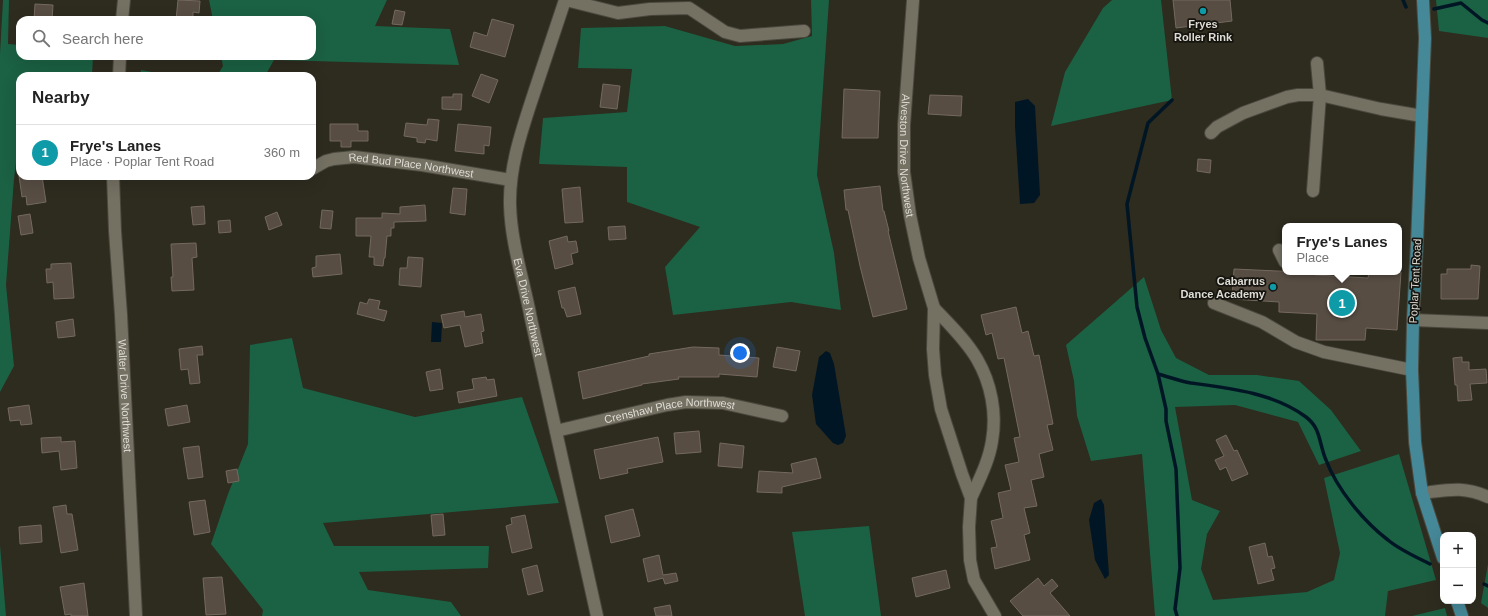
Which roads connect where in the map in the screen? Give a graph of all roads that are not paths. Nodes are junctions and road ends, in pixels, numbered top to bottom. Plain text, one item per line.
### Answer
1 (124, 0) edge
2 (566, 0) edge
3 (913, 0) edge
4 (1423, 0) edge
5 (122, 16) edge
6 (804, 31) dead end
7 (120, 60) edge
8 (1317, 63) dead end
9 (119, 72) edge
10 (1320, 95) junction
11 (1422, 116) junction
12 (1211, 133) dead end
13 (316, 167) edge
14 (113, 180) edge
15 (511, 180) junction
16 (1313, 192) dead end
17 (1278, 250) dead end
18 (1282, 257) edge
19 (1214, 303) dead end
20 (934, 308) junction
21 (1413, 320) junction
22 (1488, 323) edge
23 (1412, 370) junction
24 (782, 416) dead end
25 (556, 431) junction
26 (1422, 493) junction
27 (1488, 496) edge
28 (971, 498) junction
29 (1440, 549) edge
30 (1458, 604) edge
31 (136, 616) edge
32 (597, 616) edge
33 (995, 616) edge
34 (1462, 616) edge

1 - 5 street
2 - 6 street
2 - 15 street, Eva Drive Northwest
3 - 20 street, Alveston Drive Northwest
4 - 11 main road, Poplar Tent Road
7 - 9 street
8 - 10 street
10 - 11 street
10 - 12 street
10 - 16 street
11 - 21 main road, Poplar Tent Road
13 - 15 street, Red Bud Place Northwest
14 - 31 street, Walter Drive Northwest
15 - 25 street, Eva Drive Northwest
17 - 18 street
19 - 23 street
20 - 28 street, Alveston Drive Northwest
20 - 28 street, Alveston Drive Northwest
21 - 22 street
21 - 23 main road, Poplar Tent Road
23 - 26 main road, Poplar Tent Road
24 - 25 street, Crenshaw Place Northwest
25 - 32 street, Eva Drive Northwest
26 - 27 street
26 - 29 main road, Poplar Tent Road
28 - 33 street, Alveston Drive Northwest
30 - 34 main road

